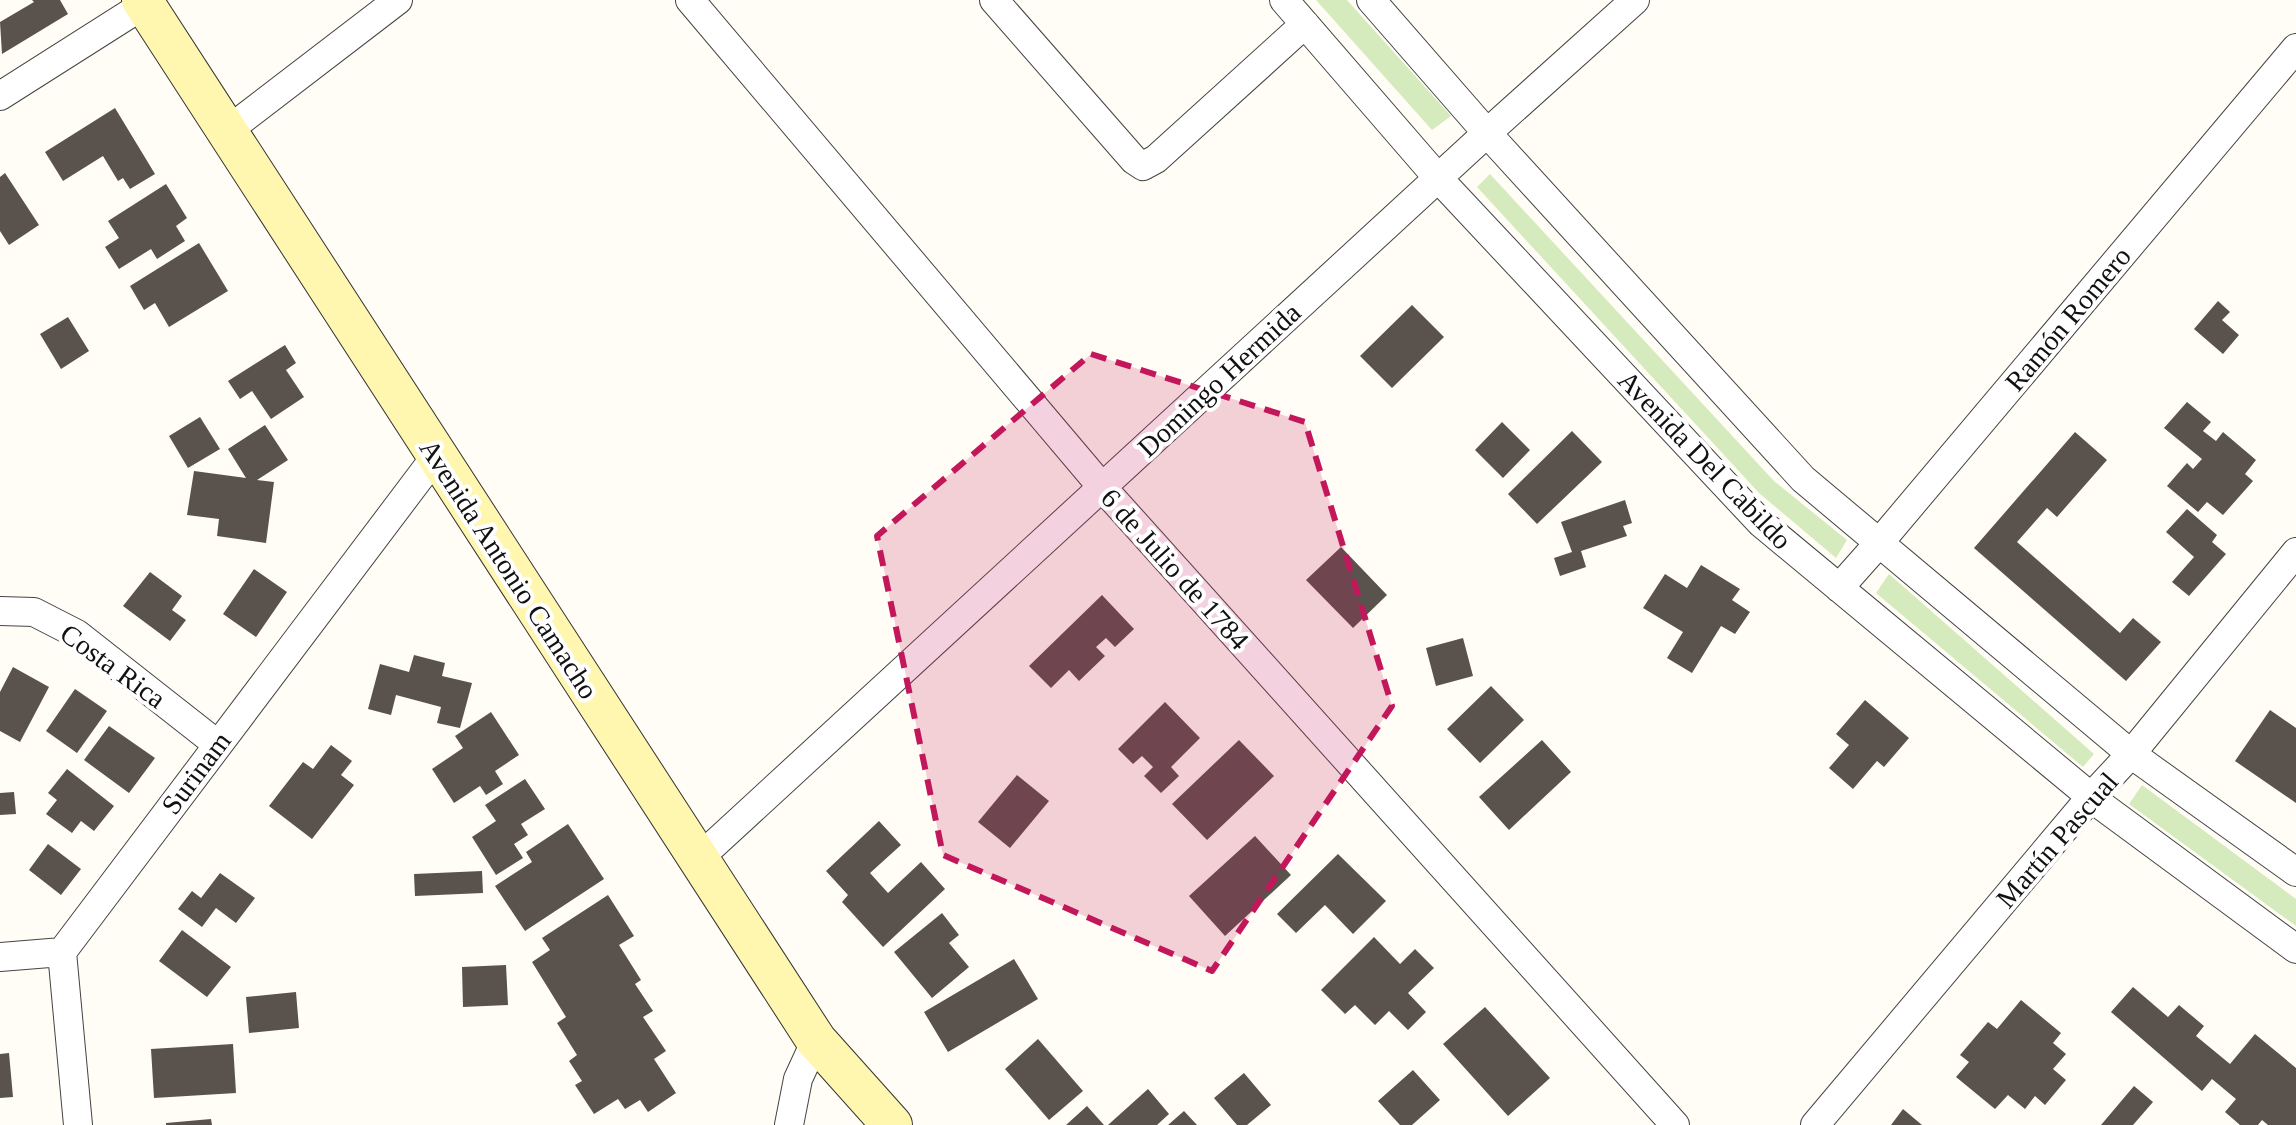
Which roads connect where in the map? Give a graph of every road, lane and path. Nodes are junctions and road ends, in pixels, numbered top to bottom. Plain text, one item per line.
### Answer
1 (398, 0) edge
2 (690, 0) edge
3 (994, 0) edge
4 (1284, 0) edge
5 (1371, 0) edge
6 (1635, 0) edge
7 (144, 2) edge
8 (1305, 24) junction
9 (2296, 48) edge
10 (0, 96) edge
11 (227, 131) junction
12 (1487, 133) junction
13 (1438, 178) junction
14 (436, 456) junction
15 (1102, 487) junction
16 (1879, 543) junction
17 (2296, 552) edge
18 (1839, 588) junction
19 (0, 611) edge
20 (217, 744) junction
21 (2131, 754) junction
22 (2091, 797) junction
23 (698, 859) junction
24 (2296, 872) edge
25 (2296, 949) edge
26 (62, 952) junction
27 (0, 957) edge
28 (816, 1040) junction
29 (78, 1125) edge
30 (789, 1125) edge
31 (892, 1125) edge
32 (1675, 1125) edge
33 (1815, 1125) edge

1 - 11 street
2 - 15 street, 6 de Julio de 1784
3 - 8 street
4 - 8 street, Avenida Del Cabildo
5 - 12 street, Avenida Del Cabildo
6 - 12 street, Domingo Hermida
7 - 10 street
7 - 11 street, Avenida Antonio Camacho
8 - 13 street, Avenida Del Cabildo
9 - 16 street, Ramón Romero
11 - 14 street, Avenida Antonio Camacho
12 - 13 street, Domingo Hermida
12 - 16 street, Avenida Del Cabildo
13 - 15 street, Domingo Hermida
13 - 18 street, Avenida Del Cabildo
14 - 20 street, Surinam
14 - 23 street, Avenida Antonio Camacho
15 - 23 street, Domingo Hermida
15 - 32 street, 6 de Julio de 1784
16 - 18 street, Ramón Romero
16 - 21 street, Avenida Del Cabildo
17 - 21 street, Martín Pascual
18 - 22 street, Avenida Del Cabildo
19 - 20 street, Costa Rica
20 - 26 street, Surinam
21 - 22 street, Martín Pascual
21 - 24 street, Avenida Del Cabildo
22 - 25 street, Avenida Del Cabildo
22 - 33 street, Martín Pascual
23 - 28 street, Avenida Antonio Camacho
26 - 27 street
26 - 29 street
28 - 30 street
28 - 31 street, Avenida Antonio Camacho

